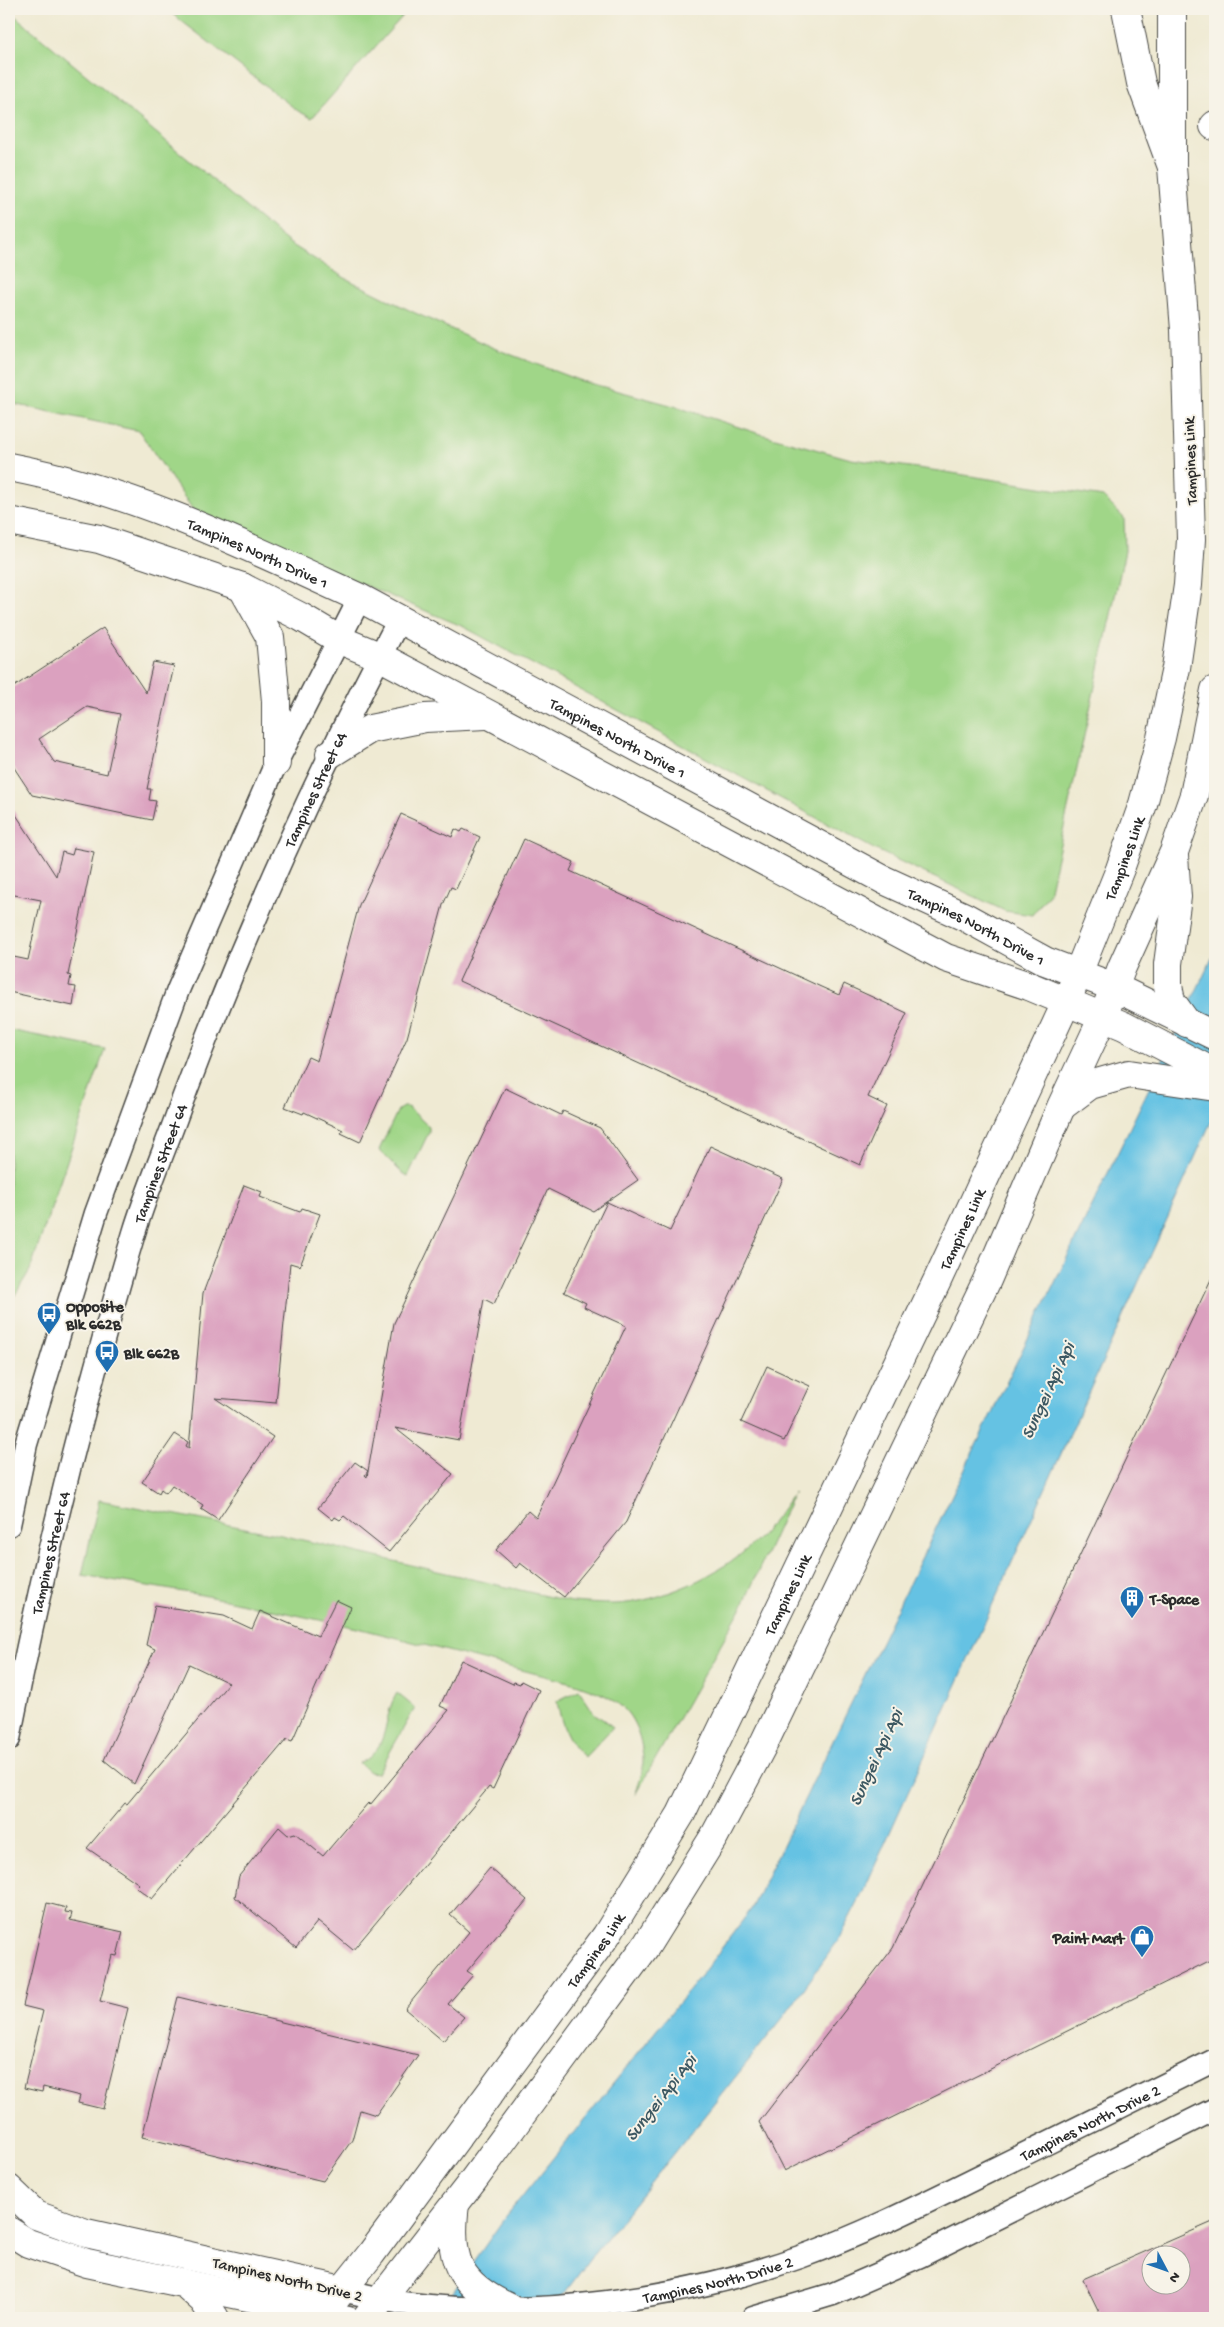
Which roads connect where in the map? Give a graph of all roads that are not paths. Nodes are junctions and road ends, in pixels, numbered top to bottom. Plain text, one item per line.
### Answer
1 (1126, 9) edge
2 (1172, 9) edge
3 (1172, 167) junction
4 (9, 467) edge
5 (9, 521) edge
6 (242, 588) junction
7 (360, 598) junction
8 (400, 618) junction
9 (340, 640) junction
10 (379, 656) junction
11 (1215, 690) edge
12 (486, 715) junction
13 (330, 754) junction
14 (276, 763) junction
15 (1174, 852) junction
16 (1077, 972) junction
17 (1114, 987) junction
18 (1066, 1003) junction
19 (1103, 1017) junction
20 (1187, 1023) junction
21 (1215, 1036) edge
22 (1215, 1073) edge
23 (1215, 1086) edge
24 (1061, 1107) junction
25 (9, 1525) edge
26 (9, 1739) edge
27 (715, 1835) junction
28 (636, 1890) junction
29 (1215, 2060) edge
30 (1215, 2109) edge
31 (9, 2189) edge
32 (455, 2204) junction
33 (9, 2231) edge
34 (184, 2283) junction
35 (342, 2290) junction
36 (510, 2308) junction
37 (374, 2309) edge
38 (331, 2316) edge
39 (215, 2318) edge
40 (753, 2318) edge

1 - 3 main road
2 - 3 main road, Tampines Link
3 - 16 main road, Tampines Link
4 - 7 main road, Tampines North Drive 1
5 - 6 main road, Tampines North Drive 1
6 - 9 main road, Tampines North Drive 1
6 - 14 main road
7 - 8 main road, Tampines North Drive 1
7 - 9 street
8 - 10 street, Tampines Street 64
8 - 16 main road, Tampines North Drive 1
9 - 10 main road, Tampines North Drive 1
9 - 14 street
10 - 12 main road, Tampines North Drive 1
10 - 13 street, Tampines Street 64
11 - 15 main road
12 - 13 main road
12 - 18 main road, Tampines North Drive 1
13 - 26 street, Tampines Street 64
14 - 25 street
15 - 17 main road
15 - 20 main road
16 - 17 main road, Tampines North Drive 1
16 - 18 main road, Tampines Link
17 - 19 main road
17 - 20 main road, Tampines North Drive 1
18 - 19 main road, Tampines North Drive 1
18 - 28 main road, Tampines Link
19 - 22 main road, Tampines North Drive 1
19 - 24 main road
20 - 21 main road, Tampines North Drive 1
23 - 24 main road
24 - 27 main road
27 - 28 main road
27 - 32 main road
28 - 35 main road, Tampines Link
29 - 36 street, Tampines North Drive 2
30 - 40 street
31 - 35 main road, Tampines North Drive 2
32 - 36 main road
32 - 37 main road
33 - 34 main road, Tampines North Drive 2
34 - 38 main road, Tampines North Drive 2
34 - 39 main road
35 - 37 street, Tampines North Drive 2
35 - 38 main road, Tampines Link
36 - 37 street, Tampines North Drive 2

